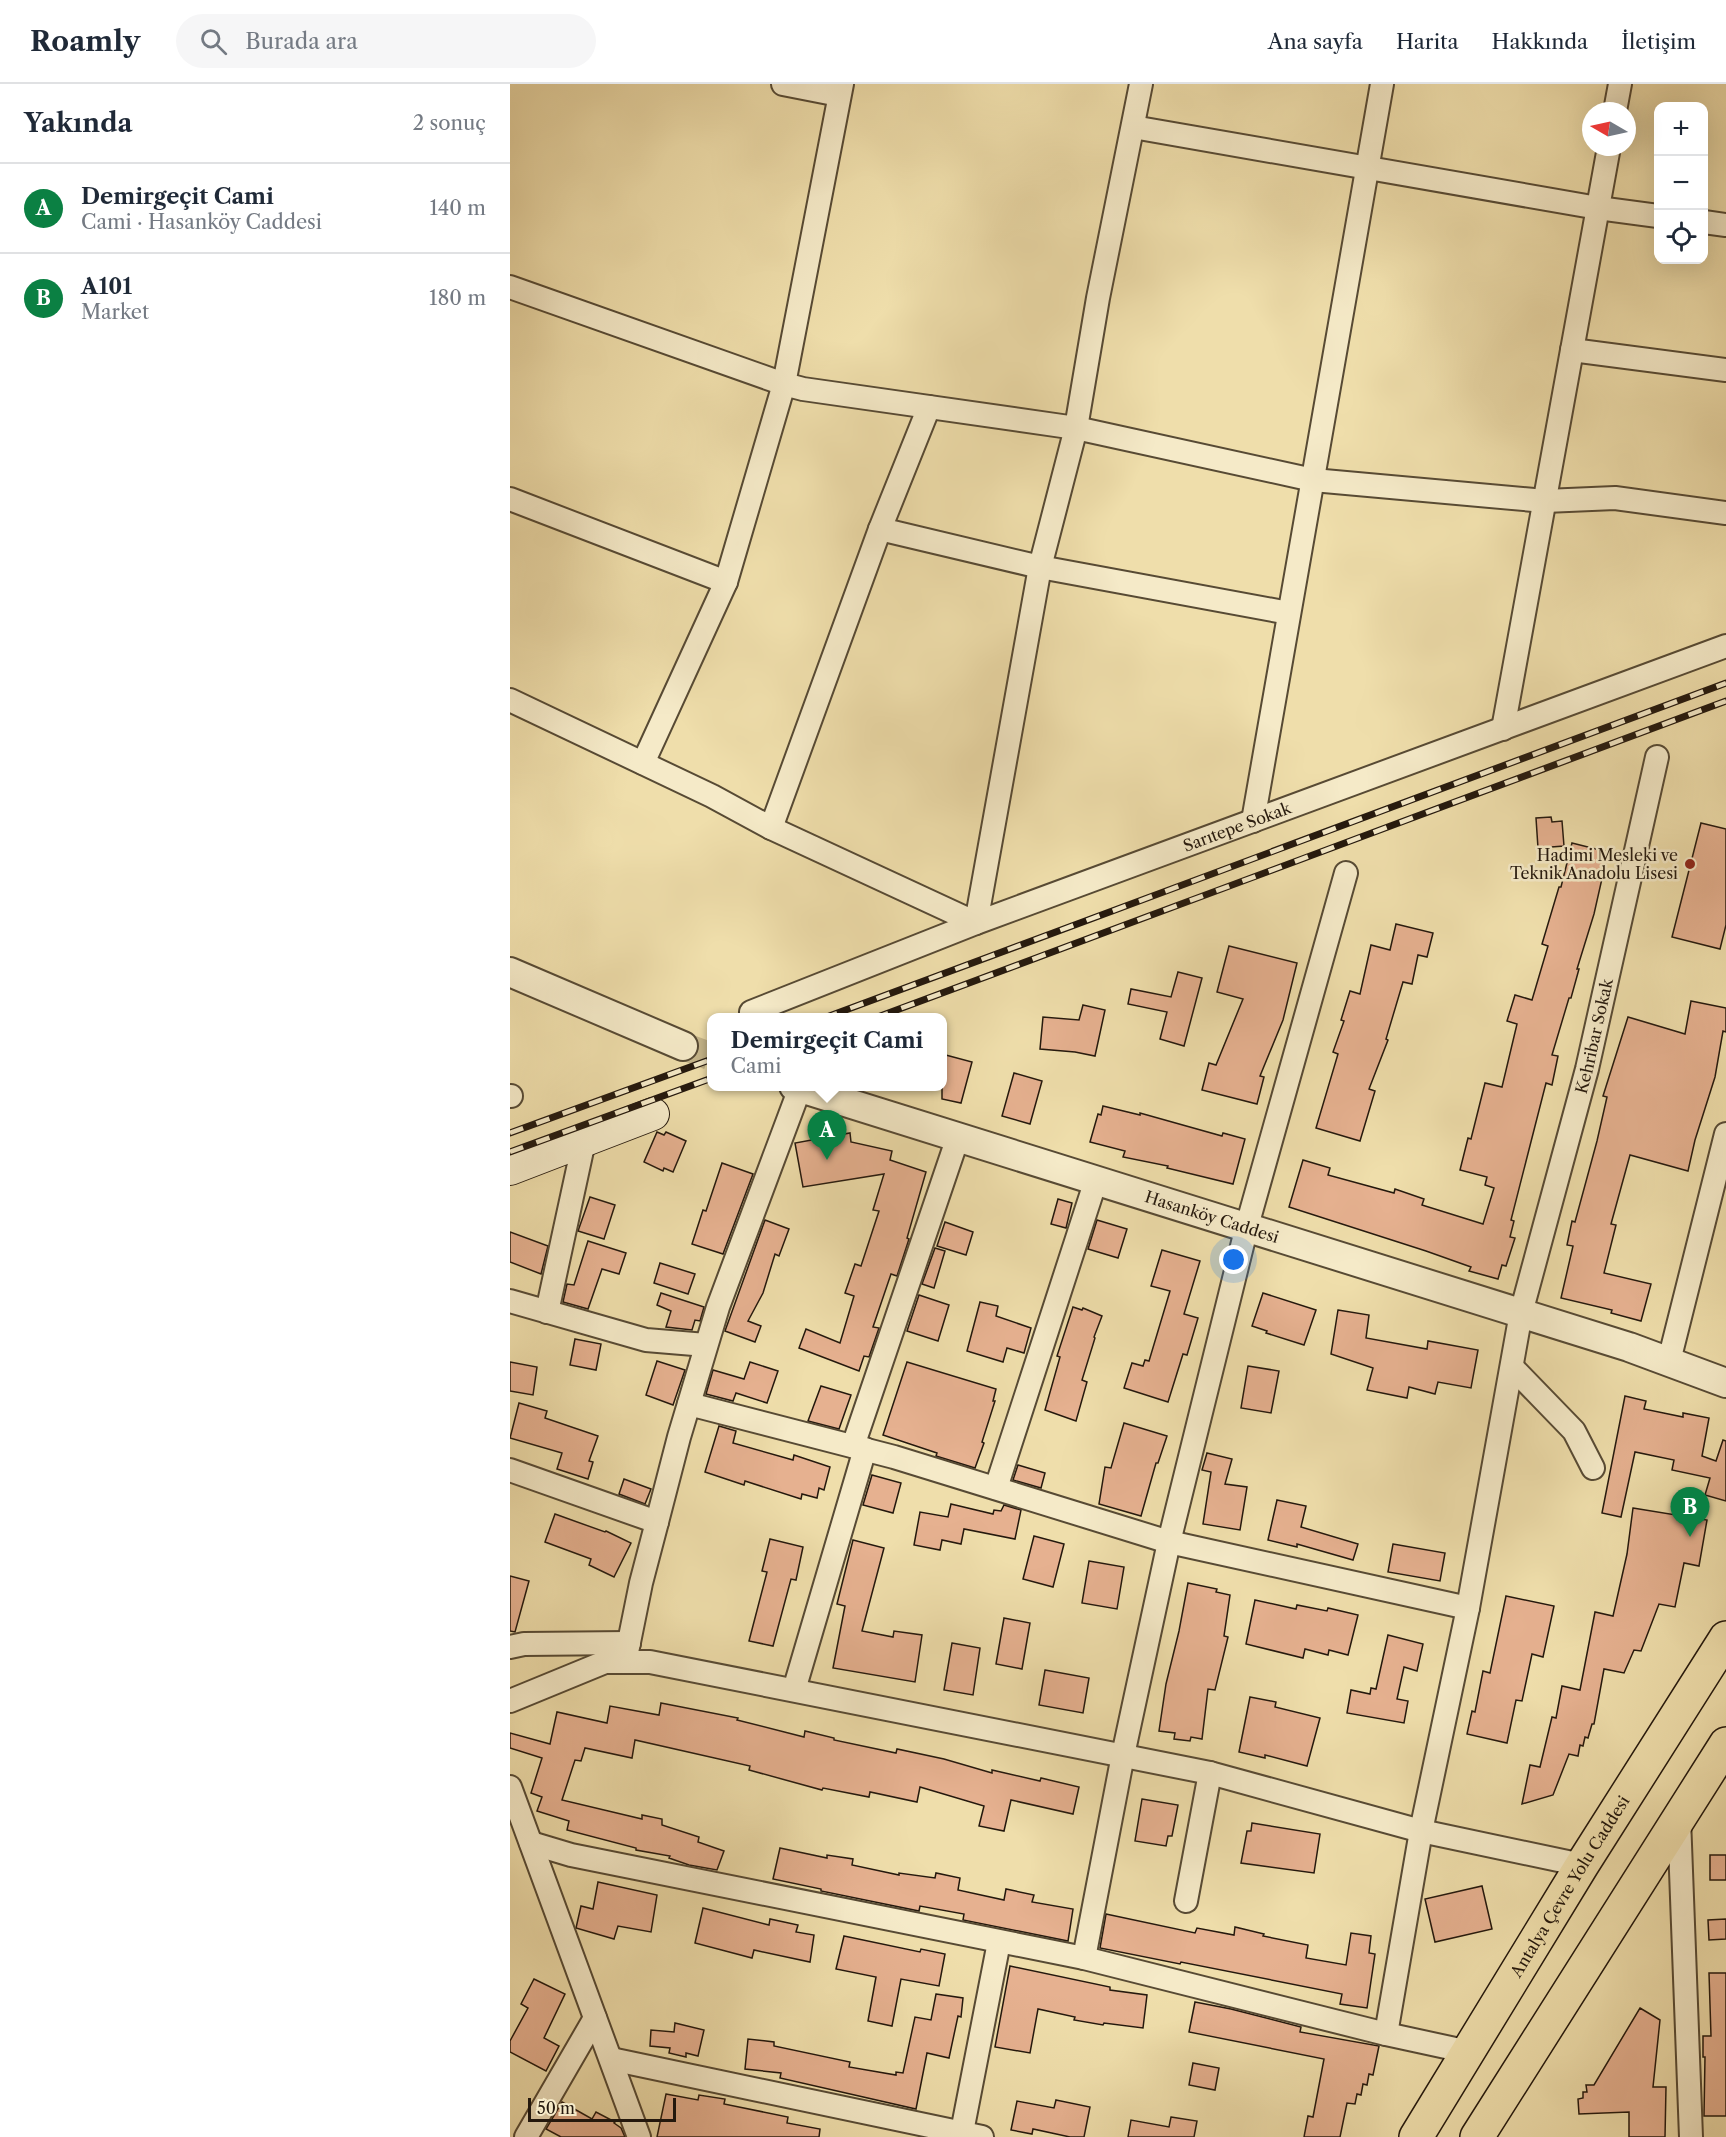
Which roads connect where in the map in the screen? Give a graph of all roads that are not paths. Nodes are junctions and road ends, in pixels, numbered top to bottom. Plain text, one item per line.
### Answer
1 (783, 84) edge
2 (1142, 84) edge
3 (1382, 84) edge
4 (1620, 84) edge
5 (840, 90) edge
6 (1617, 102) edge
7 (1133, 127) junction
8 (1607, 156) edge
9 (1367, 167) junction
10 (1598, 208) junction
11 (1654, 215) edge
12 (1708, 223) edge
13 (1726, 225) edge
14 (510, 287) edge
15 (1572, 350) junction
16 (1726, 370) edge
17 (784, 384) junction
18 (929, 407) junction
19 (1076, 428) junction
20 (1312, 480) junction
21 (510, 499) edge
22 (1545, 501) junction
23 (1726, 513) edge
24 (880, 529) junction
25 (1040, 567) junction
26 (726, 582) junction
27 (1289, 613) junction
28 (1726, 646) edge
29 (510, 700) edge
30 (1503, 729) junction
31 (1657, 757) dead end
32 (643, 763) junction
33 (1252, 821) junction
34 (771, 828) junction
35 (1346, 873) dead end
36 (976, 923) junction
37 (510, 972) edge
38 (751, 1012) dead end
39 (683, 1046) tunnel mouth
40 (796, 1091) edge
41 (810, 1091) edge
42 (652, 1114) dead end
43 (1726, 1134) edge
44 (958, 1137) junction
45 (584, 1141) junction
46 (510, 1169) edge
47 (1096, 1180) junction
48 (1247, 1226) junction
49 (510, 1301) edge
50 (547, 1312) junction
51 (1521, 1313) junction
52 (706, 1345) junction
53 (1629, 1347) junction
54 (1670, 1357) junction
55 (1512, 1367) junction
56 (1726, 1369) edge
57 (1726, 1383) edge
58 (689, 1404) junction
59 (859, 1448) junction
60 (1593, 1467) dead end
61 (510, 1470) edge
62 (996, 1488) junction
63 (657, 1522) junction
64 (1168, 1542) junction
65 (1468, 1608) junction
66 (1726, 1638) edge
67 (510, 1647) edge
68 (627, 1653) junction
69 (794, 1690) junction
70 (510, 1701) edge
71 (1726, 1744) edge
72 (1123, 1755) junction
73 (1210, 1773) junction
74 (510, 1787) edge
75 (1679, 1818) junction
76 (516, 1828) edge
77 (1421, 1832) junction
78 (531, 1843) junction
79 (1582, 1865) junction
80 (1186, 1901) dead end
81 (999, 1942) junction
82 (1084, 1958) junction
83 (596, 2018) junction
84 (1386, 2034) junction
85 (1469, 2052) junction
86 (611, 2060) junction
87 (968, 2135) edge
88 (526, 2137) edge
89 (639, 2137) edge
90 (1416, 2137) edge
91 (1477, 2137) edge
92 (1691, 2137) edge

1 - 5 street
2 - 7 street
3 - 9 street
4 - 6 street
5 - 17 street
7 - 9 street
7 - 19 street
8 - 10 street
9 - 10 street
9 - 20 street
10 - 11 street
10 - 15 street
12 - 13 street
14 - 17 street
15 - 16 street
15 - 22 street
17 - 18 street
17 - 26 street
18 - 19 street
18 - 24 street
19 - 20 street
19 - 25 street
20 - 22 street
20 - 27 street
21 - 26 street
22 - 23 street
22 - 30 street
24 - 25 street
24 - 34 street
25 - 27 street
25 - 36 street
26 - 32 street
27 - 33 street
28 - 30 street, Sarıtepe Sokak
29 - 32 street
30 - 33 street, Sarıtepe Sokak
31 - 51 street, Kehribar Sokak
32 - 34 street
33 - 36 street, Sarıtepe Sokak
34 - 36 street
35 - 48 street
36 - 38 street, Sarıtepe Sokak
37 - 39 street
40 - 52 street
41 - 44 street, Hasanköy Caddesi
42 - 45 main road
43 - 54 street
44 - 47 street, Hasanköy Caddesi
44 - 59 street
45 - 46 main road
45 - 50 street
47 - 48 street, Hasanköy Caddesi
47 - 62 street
48 - 51 street, Hasanköy Caddesi
48 - 64 street
49 - 50 street
50 - 52 street
51 - 53 street, Hasanköy Caddesi
51 - 55 street, Kehribar Sokak
52 - 58 street
53 - 54 street
53 - 57 street
54 - 56 street
55 - 60 street
55 - 65 street, Kehribar Sokak
58 - 59 street
58 - 63 street
59 - 62 street
59 - 69 street
61 - 63 street
62 - 64 street
63 - 68 street
64 - 65 street
64 - 72 street
65 - 77 street, Kehribar Sokak
66 - 79 highway, Antalya Çevre Yolu Caddesi
67 - 68 street
68 - 69 street
68 - 70 street
69 - 72 street
71 - 75 highway
72 - 73 street
72 - 82 street
73 - 77 street
73 - 80 street
74 - 76 street
75 - 91 highway
75 - 92 street
76 - 78 street
77 - 79 street
77 - 84 street, Kehribar Sokak
78 - 81 street
78 - 83 street
79 - 85 highway, Antalya Çevre Yolu Caddesi
81 - 82 street
81 - 87 street
82 - 84 street
83 - 86 street
83 - 88 street
84 - 85 street
85 - 90 highway, Antalya Çevre Yolu Caddesi
86 - 87 street
86 - 89 street

